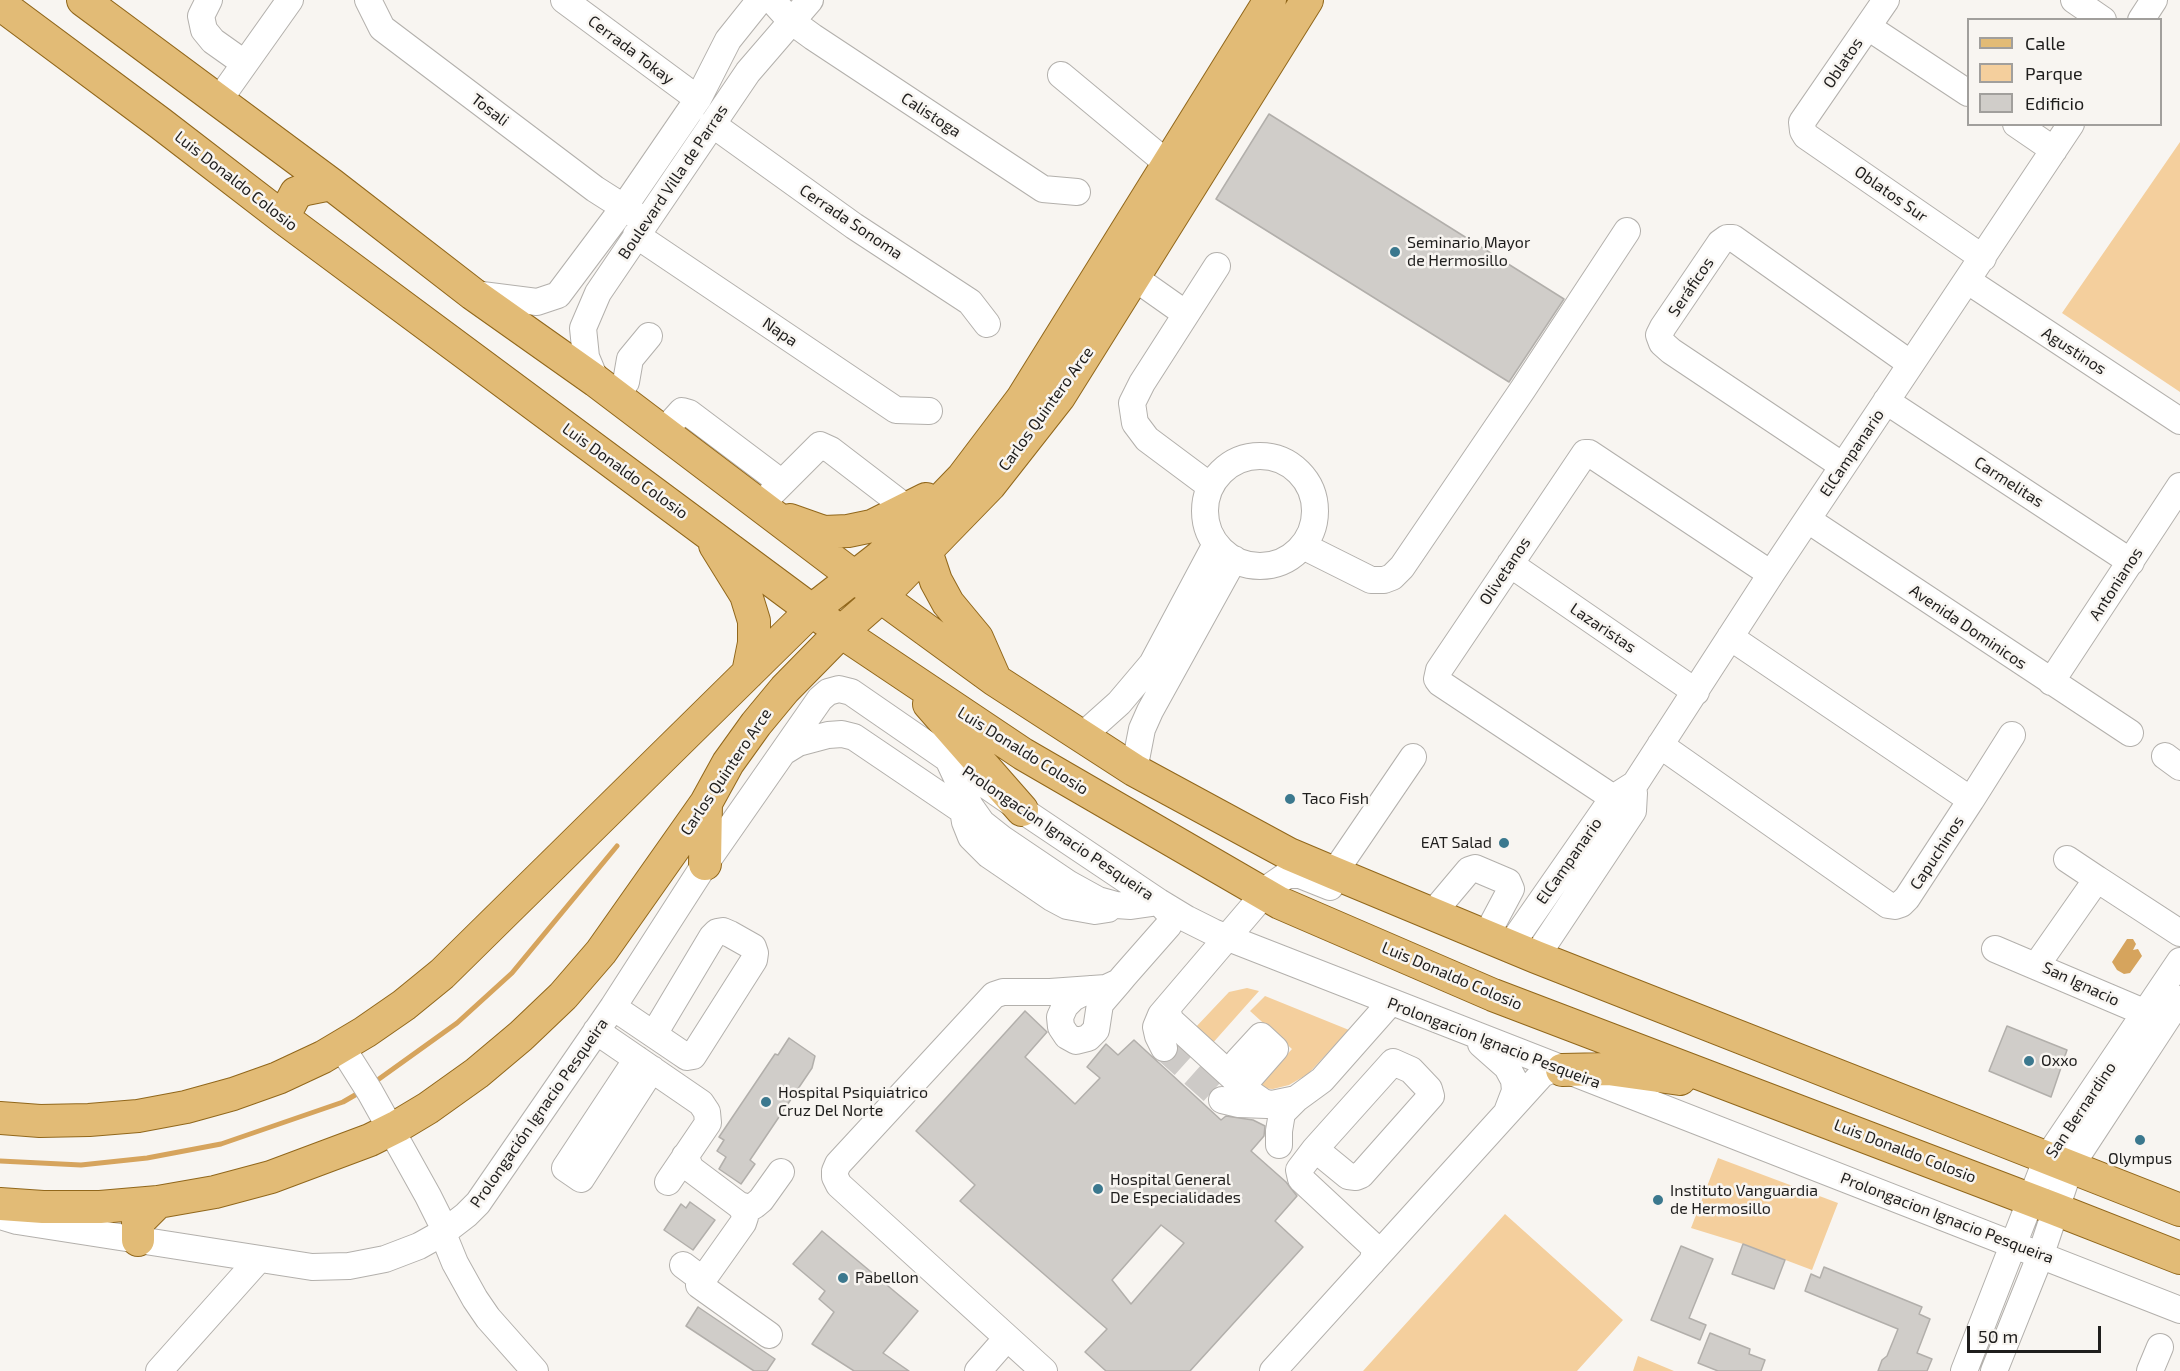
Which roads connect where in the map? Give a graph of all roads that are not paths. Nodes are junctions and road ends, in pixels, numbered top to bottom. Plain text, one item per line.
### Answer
1 (82, 0) edge
2 (209, 0) edge
3 (290, 0) edge
4 (368, 0) edge
5 (564, 0) edge
6 (760, 0) edge
7 (772, 0) edge
8 (810, 0) edge
9 (1270, 0) edge
10 (1308, 0) edge
11 (1886, 0) edge
12 (2074, 0) edge
13 (2154, 0) edge
14 (0, 4) edge
15 (2100, 18) edge
16 (2142, 18) edge
17 (791, 21) junction
18 (1868, 27) junction
19 (244, 63) junction
20 (1061, 75) dead end
21 (1967, 92) edge
22 (698, 99) junction
23 (219, 100) junction
24 (1234, 119) junction
25 (712, 124) junction
26 (2019, 126) edge
27 (2070, 126) edge
28 (1802, 127) joint
29 (2054, 150) junction
30 (1168, 164) junction
31 (331, 184) junction
32 (1077, 192) dead end
33 (624, 207) junction
34 (1173, 216) junction
35 (286, 220) junction
36 (641, 228) junction
37 (1627, 231) dead end
38 (1983, 258) junction
39 (1217, 266) dead end
40 (1135, 278) junction
41 (1968, 281) junction
42 (474, 294) junction
43 (1186, 314) junction
44 (987, 324) dead end
45 (649, 336) dead end
46 (1911, 364) junction
47 (606, 388) junction
48 (1886, 401) junction
49 (929, 411) dead end
50 (2180, 421) edge
51 (663, 432) junction
52 (1843, 466) junction
53 (963, 477) junction
54 (782, 483) junction
55 (1210, 486) junction
56 (2180, 486) edge
57 (762, 508) junction
58 (908, 509) junction
59 (1808, 520) junction
60 (706, 531) junction
61 (1303, 546) junction
62 (926, 551) junction
63 (1225, 551) junction
64 (2131, 562) junction
65 (1510, 564) junction
66 (1771, 574) junction
67 (855, 576) junction
68 (880, 597) junction
69 (812, 610) junction
70 (841, 632) junction
71 (1730, 637) junction
72 (894, 666) junction
73 (1160, 670) junction
74 (748, 673) junction
75 (995, 680) junction
76 (2051, 682) junction
77 (851, 692) joint
78 (1695, 692) junction
79 (2130, 733) dead end
80 (2012, 735) dead end
81 (1081, 737) junction
82 (1660, 745) junction
83 (785, 751) junction
84 (1413, 758) dead end
85 (948, 759) junction
86 (1134, 770) junction
87 (1971, 800) junction
88 (706, 803) junction
89 (1623, 804) junction
90 (1022, 810) junction
91 (973, 818) junction
92 (2067, 859) dead end
93 (705, 864) junction
94 (1335, 873) junction
95 (2097, 879) junction
96 (1264, 894) junction
97 (1159, 902) junction
98 (1428, 912) junction
99 (2180, 933) edge
100 (1229, 938) junction
101 (1511, 946) junction
102 (1995, 949) dead end
103 (2180, 961) edge
104 (2036, 966) junction
105 (2180, 999) edge
106 (1391, 1002) junction
107 (613, 1007) junction
108 (1167, 1008) junction
109 (2164, 1020) edge
110 (596, 1031) junction
111 (1464, 1031) junction
112 (654, 1034) junction
113 (340, 1046) junction
114 (1164, 1048) tunnel mouth
115 (1562, 1070) junction
116 (1720, 1081) junction
117 (1222, 1100) tunnel mouth
118 (1296, 1100) junction
119 (1270, 1104) junction
120 (1507, 1112) junction
121 (0, 1118) edge
122 (390, 1130) junction
123 (1279, 1144) dead end
124 (1316, 1149) junction
125 (685, 1156) junction
126 (2059, 1162) junction
127 (781, 1172) dead end
128 (668, 1182) dead end
129 (158, 1202) junction
130 (0, 1204) edge
131 (2043, 1204) junction
132 (747, 1209) junction
133 (2180, 1209) edge
134 (0, 1215) edge
135 (466, 1215) junction
136 (445, 1231) junction
137 (138, 1240) junction
138 (2014, 1245) junction
139 (419, 1246) junction
140 (1377, 1250) junction
141 (2041, 1254) junction
142 (2180, 1258) edge
143 (259, 1259) junction
144 (455, 1263) junction
145 (2180, 1310) edge
146 (769, 1335) dead end
147 (1007, 1338) junction
148 (2160, 1347) dead end
149 (159, 1371) edge
150 (535, 1371) edge
151 (978, 1371) edge
152 (1044, 1371) edge
153 (1272, 1371) edge
154 (1964, 1371) edge
155 (1994, 1371) edge
156 (2150, 1371) edge

1 - 23 main road
2 - 19 street
3 - 19 street
4 - 33 street, Tosali
5 - 22 street, Cerrada Tokay
6 - 22 street, Boulevard Villa de Parras
7 - 17 street, Calistoga
8 - 17 street, Boulevard Villa de Parras
9 - 30 main road, Carlos Quintero Arce
10 - 24 main road, Carlos Quintero Arce
11 - 18 street, Oblatos
12 - 15 street
13 - 16 street
14 - 35 main road, Luis Donaldo Colosio
17 - 25 street, Boulevard Villa de Parras
17 - 32 street, Calistoga
18 - 21 street
18 - 28 street, Oblatos
19 - 23 street
20 - 30 street
22 - 33 street, Boulevard Villa de Parras
23 - 31 main road
24 - 30 main road
24 - 34 main road, Carlos Quintero Arce
25 - 36 street, Boulevard Villa de Parras
25 - 44 street, Cerrada Sonoma
26 - 29 street
27 - 29 street, ElCampanario
28 - 38 street, Oblatos Sur
29 - 38 street, ElCampanario
30 - 34 main road
30 - 53 main road, Carlos Quintero Arce
31 - 35 main road
31 - 42 main road
33 - 36 street, Tosali
33 - 42 street, Boulevard Villa de Parras
34 - 40 main road, Carlos Quintero Arce
35 - 60 main road, Luis Donaldo Colosio
36 - 47 street, Boulevard Villa de Parras
36 - 49 street, Napa
37 - 61 street
38 - 41 street, ElCampanario
39 - 43 street
40 - 43 street
40 - 62 main road, Carlos Quintero Arce
41 - 46 street, ElCampanario
41 - 50 street, Agustinos
42 - 47 main road
43 - 55 street
45 - 47 street
46 - 48 street, ElCampanario
46 - 52 street, Seráficos
47 - 51 main road
48 - 52 street, ElCampanario
48 - 64 street, Carmelitas
51 - 54 street
51 - 57 main road
52 - 59 street, ElCampanario
53 - 58 main road
53 - 67 main road, Carlos Quintero Arce
54 - 57 street
54 - 58 street
55 - 61 street
55 - 63 street
56 - 64 street, Antonianos
57 - 58 main road
57 - 67 main road
59 - 66 street, ElCampanario
59 - 76 street, Avenida Dominicos
60 - 69 main road, Luis Donaldo Colosio
60 - 74 main road
61 - 63 street
62 - 68 main road, Carlos Quintero Arce
62 - 75 main road
63 - 73 street
64 - 76 street, Antonianos
65 - 66 street, Olivetanos
65 - 78 street, Lazaristas
65 - 89 street, Olivetanos
66 - 71 street, ElCampanario
67 - 68 main road
67 - 69 main road, Carlos Quintero Arce
68 - 70 main road, Carlos Quintero Arce
68 - 75 main road
69 - 70 main road, Luis Donaldo Colosio
69 - 74 main road, Carlos Quintero Arce
70 - 72 main road, Luis Donaldo Colosio
70 - 88 main road, Carlos Quintero Arce
71 - 78 street, ElCampanario
71 - 87 street, Capuchinos
72 - 90 main road
72 - 96 main road, Luis Donaldo Colosio
73 - 81 street
73 - 86 street
74 - 113 main road, Carlos Quintero Arce
75 - 81 main road
76 - 79 street, Avenida Dominicos
77 - 83 street, Prolongación Ignacio Pesqueira
77 - 85 street, Prolongacion Ignacio Pesqueira
78 - 82 street, ElCampanario
80 - 87 street
81 - 86 main road
82 - 87 street, Capuchinos
82 - 89 street, ElCampanario
83 - 91 street
83 - 93 street, Prolongación Ignacio Pesqueira
84 - 94 street
85 - 90 street, Prolongacion Ignacio Pesqueira
85 - 91 street
86 - 94 main road
88 - 93 main road
88 - 122 main road, Carlos Quintero Arce
89 - 101 street, ElCampanario
90 - 97 street, Prolongacion Ignacio Pesqueira
91 - 97 street
92 - 95 street
93 - 107 street, Prolongación Ignacio Pesqueira
94 - 98 main road
95 - 99 street
95 - 104 street, San Ignacio
96 - 98 street
96 - 100 street
96 - 116 main road, Luis Donaldo Colosio
97 - 100 street, Prolongacion Ignacio Pesqueira
97 - 147 street
98 - 101 main road
98 - 101 street
100 - 106 street, Prolongacion Ignacio Pesqueira
100 - 108 street
101 - 126 main road
102 - 104 street
103 - 109 street, San Bernardino
104 - 109 street, San Ignacio
105 - 109 street, San Bernardino
106 - 111 street, Prolongacion Ignacio Pesqueira
106 - 118 street
107 - 110 street, Prolongación Ignacio Pesqueira
107 - 112 street
108 - 114 street
108 - 119 street
109 - 126 street, San Bernardino
110 - 125 street
110 - 135 street, Prolongación Ignacio Pesqueira
111 - 115 street, Prolongacion Ignacio Pesqueira
111 - 120 street
112 - 112 street
113 - 121 main road, Carlos Quintero Arce
113 - 122 street
115 - 116 main road
115 - 120 street
115 - 138 street, Prolongacion Ignacio Pesqueira
116 - 131 main road, Luis Donaldo Colosio
117 - 119 street
118 - 119 street
118 - 123 street
120 - 140 street
122 - 129 main road, Carlos Quintero Arce
122 - 136 street
124 - 124 street
124 - 140 street
125 - 128 street
125 - 132 street
126 - 131 street, San Bernardino
126 - 133 main road
127 - 132 street
129 - 130 main road, Carlos Quintero Arce
129 - 137 main road
131 - 138 street, San Bernardino
131 - 141 street, San Bernardino
131 - 142 main road, Luis Donaldo Colosio
132 - 146 street
134 - 137 street, Prolongación Ignacio Pesqueira
135 - 136 street, Prolongación Ignacio Pesqueira
135 - 144 street
136 - 139 street, Prolongación Ignacio Pesqueira
136 - 144 street
137 - 143 street, Prolongación Ignacio Pesqueira
138 - 141 street, Prolongacion Ignacio Pesqueira
138 - 154 street, San Bernardino
139 - 143 street, Prolongación Ignacio Pesqueira
139 - 144 street
140 - 153 street
141 - 145 street, Prolongacion Ignacio Pesqueira
141 - 155 street, San Bernardino
143 - 149 street
144 - 150 street
147 - 151 street
147 - 152 street
148 - 156 street

